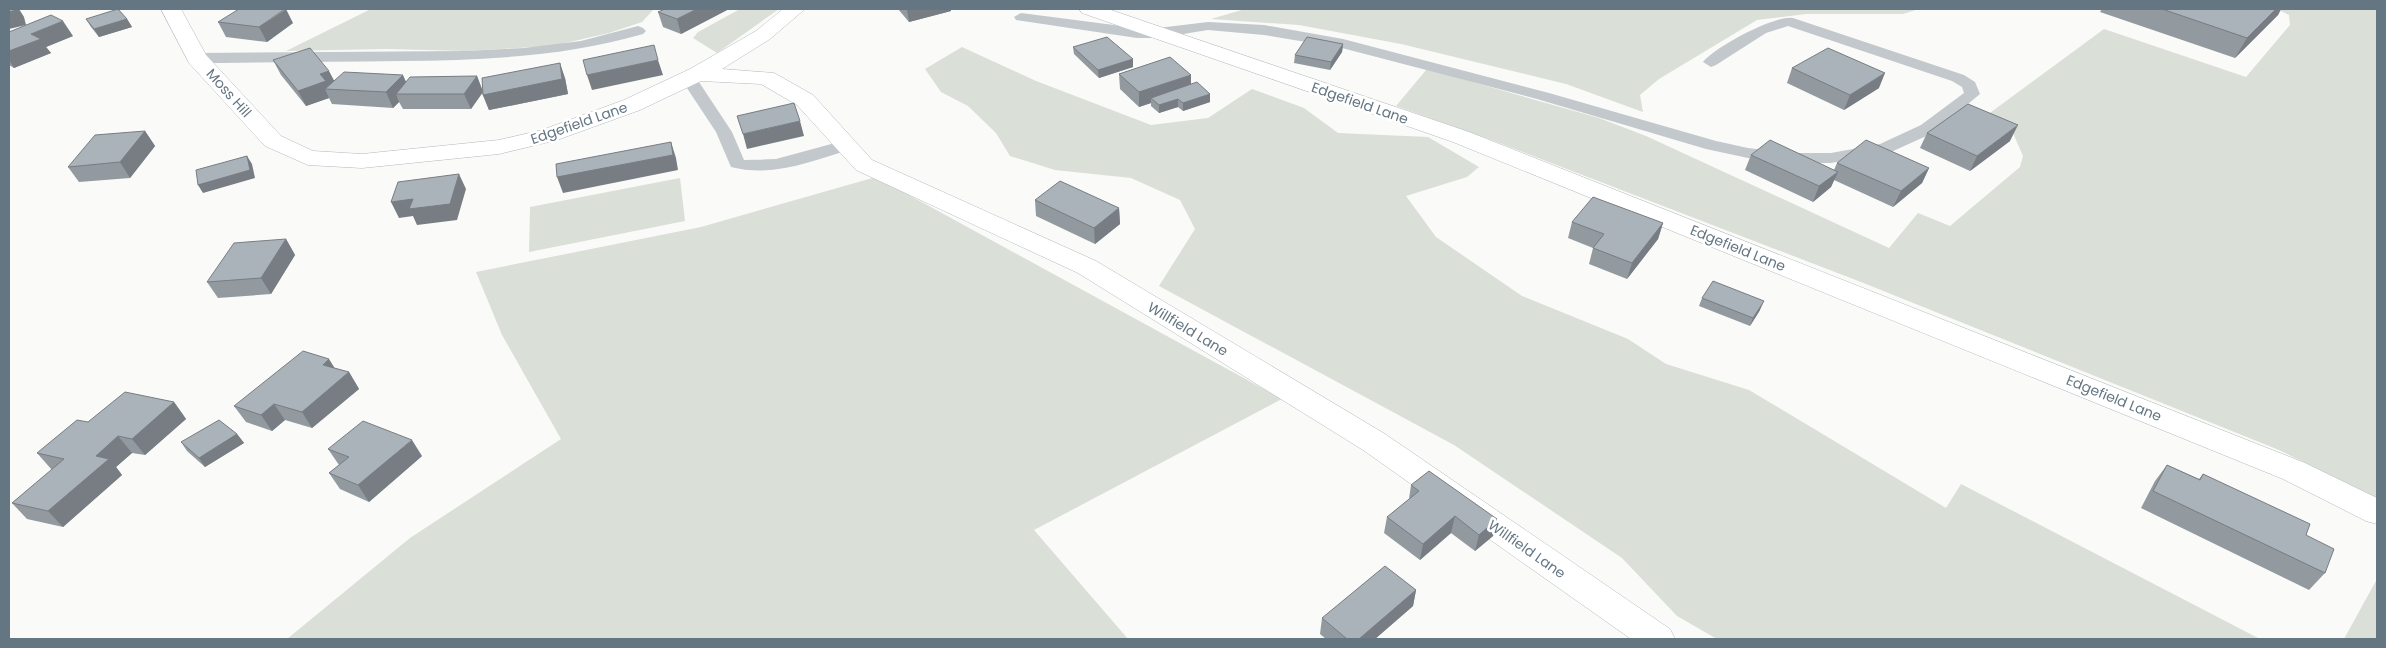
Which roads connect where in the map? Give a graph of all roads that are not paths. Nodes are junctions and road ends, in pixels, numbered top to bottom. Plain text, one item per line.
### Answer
1 (171, 9) edge
2 (795, 9) edge
3 (1089, 9) edge
4 (1020, 17) dead end
5 (638, 30) dead end
6 (1158, 33) junction
7 (197, 58) junction
8 (1711, 62) dead end
9 (694, 76) junction
10 (846, 145) junction
11 (308, 158) joint
12 (2377, 512) edge
13 (1658, 639) edge

1 - 7 street, Moss Hill
2 - 9 street, Edgefield Lane
3 - 6 street, Edgefield Lane
4 - 6 lane
5 - 7 lane
6 - 8 lane
6 - 12 street, Edgefield Lane
7 - 11 street, Moss Hill
9 - 10 street, Willfield Lane
9 - 10 lane
9 - 11 street, Edgefield Lane
10 - 13 street, Willfield Lane

